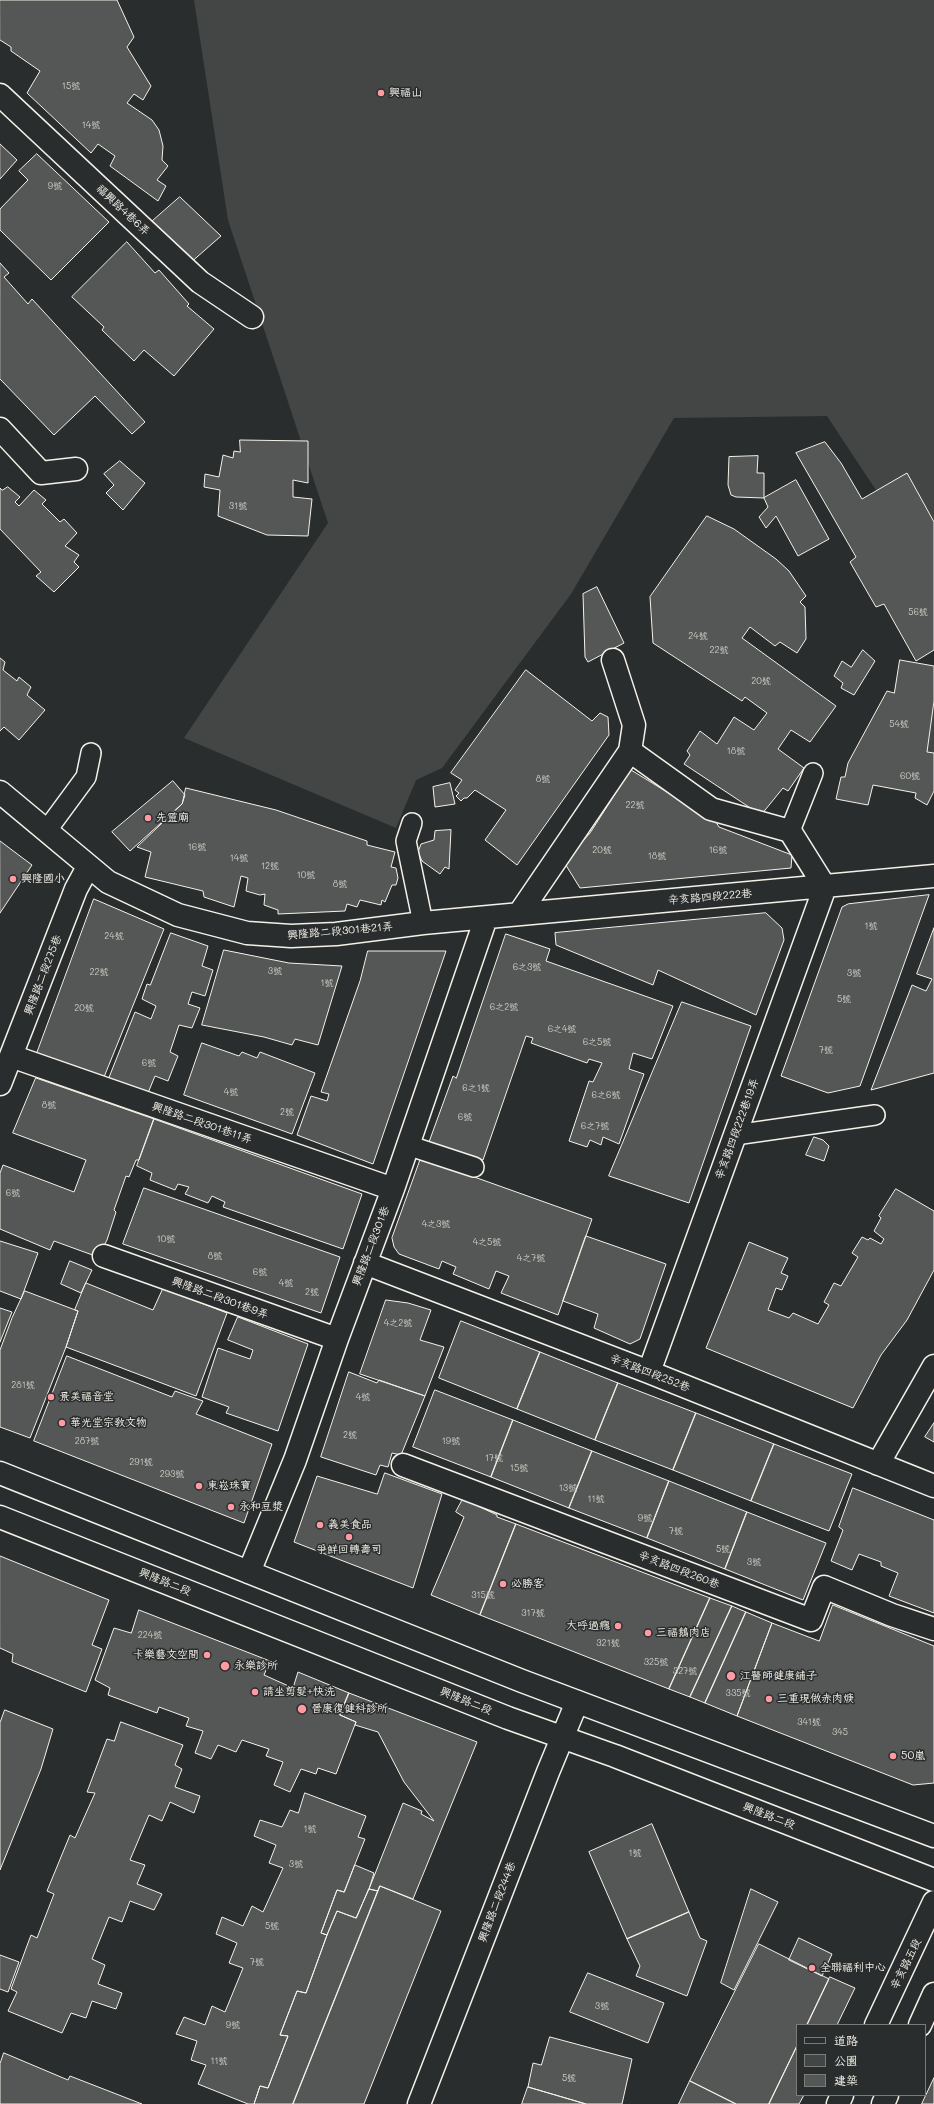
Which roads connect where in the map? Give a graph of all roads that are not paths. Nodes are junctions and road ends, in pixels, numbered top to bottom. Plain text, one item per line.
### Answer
1 (0, 95) edge
2 (252, 317) dead end
3 (0, 429) edge
4 (76, 469) dead end
5 (613, 660) dead end
6 (630, 751) junction
7 (91, 752) dead end
8 (813, 773) dead end
9 (0, 792) edge
10 (412, 823) dead end
11 (48, 830) junction
12 (790, 831) junction
13 (88, 867) junction
14 (934, 876) edge
15 (825, 886) junction
16 (519, 914) junction
17 (486, 918) junction
18 (423, 923) junction
19 (11, 1056) junction
20 (0, 1084) edge
21 (875, 1115) dead end
22 (735, 1135) junction
23 (407, 1144) junction
24 (474, 1167) dead end
25 (393, 1189) junction
26 (104, 1256) dead end
27 (364, 1263) junction
28 (337, 1339) junction
29 (934, 1366) edge
30 (650, 1372) junction
31 (878, 1464) junction
32 (403, 1465) dead end
33 (0, 1473) edge
34 (934, 1486) edge
35 (0, 1517) edge
36 (249, 1572) junction
37 (934, 1629) edge
38 (577, 1702) junction
39 (562, 1738) junction
40 (934, 1836) edge
41 (934, 1880) edge
42 (934, 1902) edge
43 (934, 1994) edge
44 (876, 2024) edge
45 (920, 2024) edge
46 (419, 2104) edge

1 - 2 street, 福興路4巷6弄
3 - 4 street
5 - 6 street
6 - 12 street
6 - 16 street
7 - 11 lane
8 - 12 lane
9 - 11 street, 興隆路二段301巷21弄
10 - 18 lane
11 - 13 street, 興隆路二段301巷21弄
12 - 15 street
13 - 18 street, 興隆路二段301巷21弄
13 - 19 street, 興隆路二段275巷
14 - 15 street, 辛亥路四段222巷
15 - 16 street, 辛亥路四段222巷
15 - 22 street, 辛亥路四段222巷19弄
16 - 17 street, 辛亥路四段222巷
17 - 18 street, 興隆路二段301巷21弄
17 - 23 street, 興隆路二段301巷
19 - 20 street, 興隆路二段275巷
19 - 25 street, 興隆路二段301巷11弄
21 - 22 lane
22 - 30 street, 辛亥路四段222巷19弄
23 - 24 lane
23 - 25 street, 興隆路二段301巷
25 - 27 street, 興隆路二段301巷
26 - 28 street, 興隆路二段301巷9弄
27 - 28 street, 興隆路二段301巷
27 - 30 street, 辛亥路四段252巷
28 - 36 street, 興隆路二段301巷
29 - 31 street
30 - 31 street, 辛亥路四段252巷
31 - 34 street, 辛亥路四段252巷
32 - 37 street, 辛亥路四段260巷
33 - 36 street
35 - 39 street, 興隆路二段
36 - 38 street
38 - 39 street, 興隆路二段244巷
38 - 40 street
39 - 41 street, 興隆路二段
39 - 46 street, 興隆路二段244巷
42 - 44 street, 辛亥路五段
43 - 45 street

